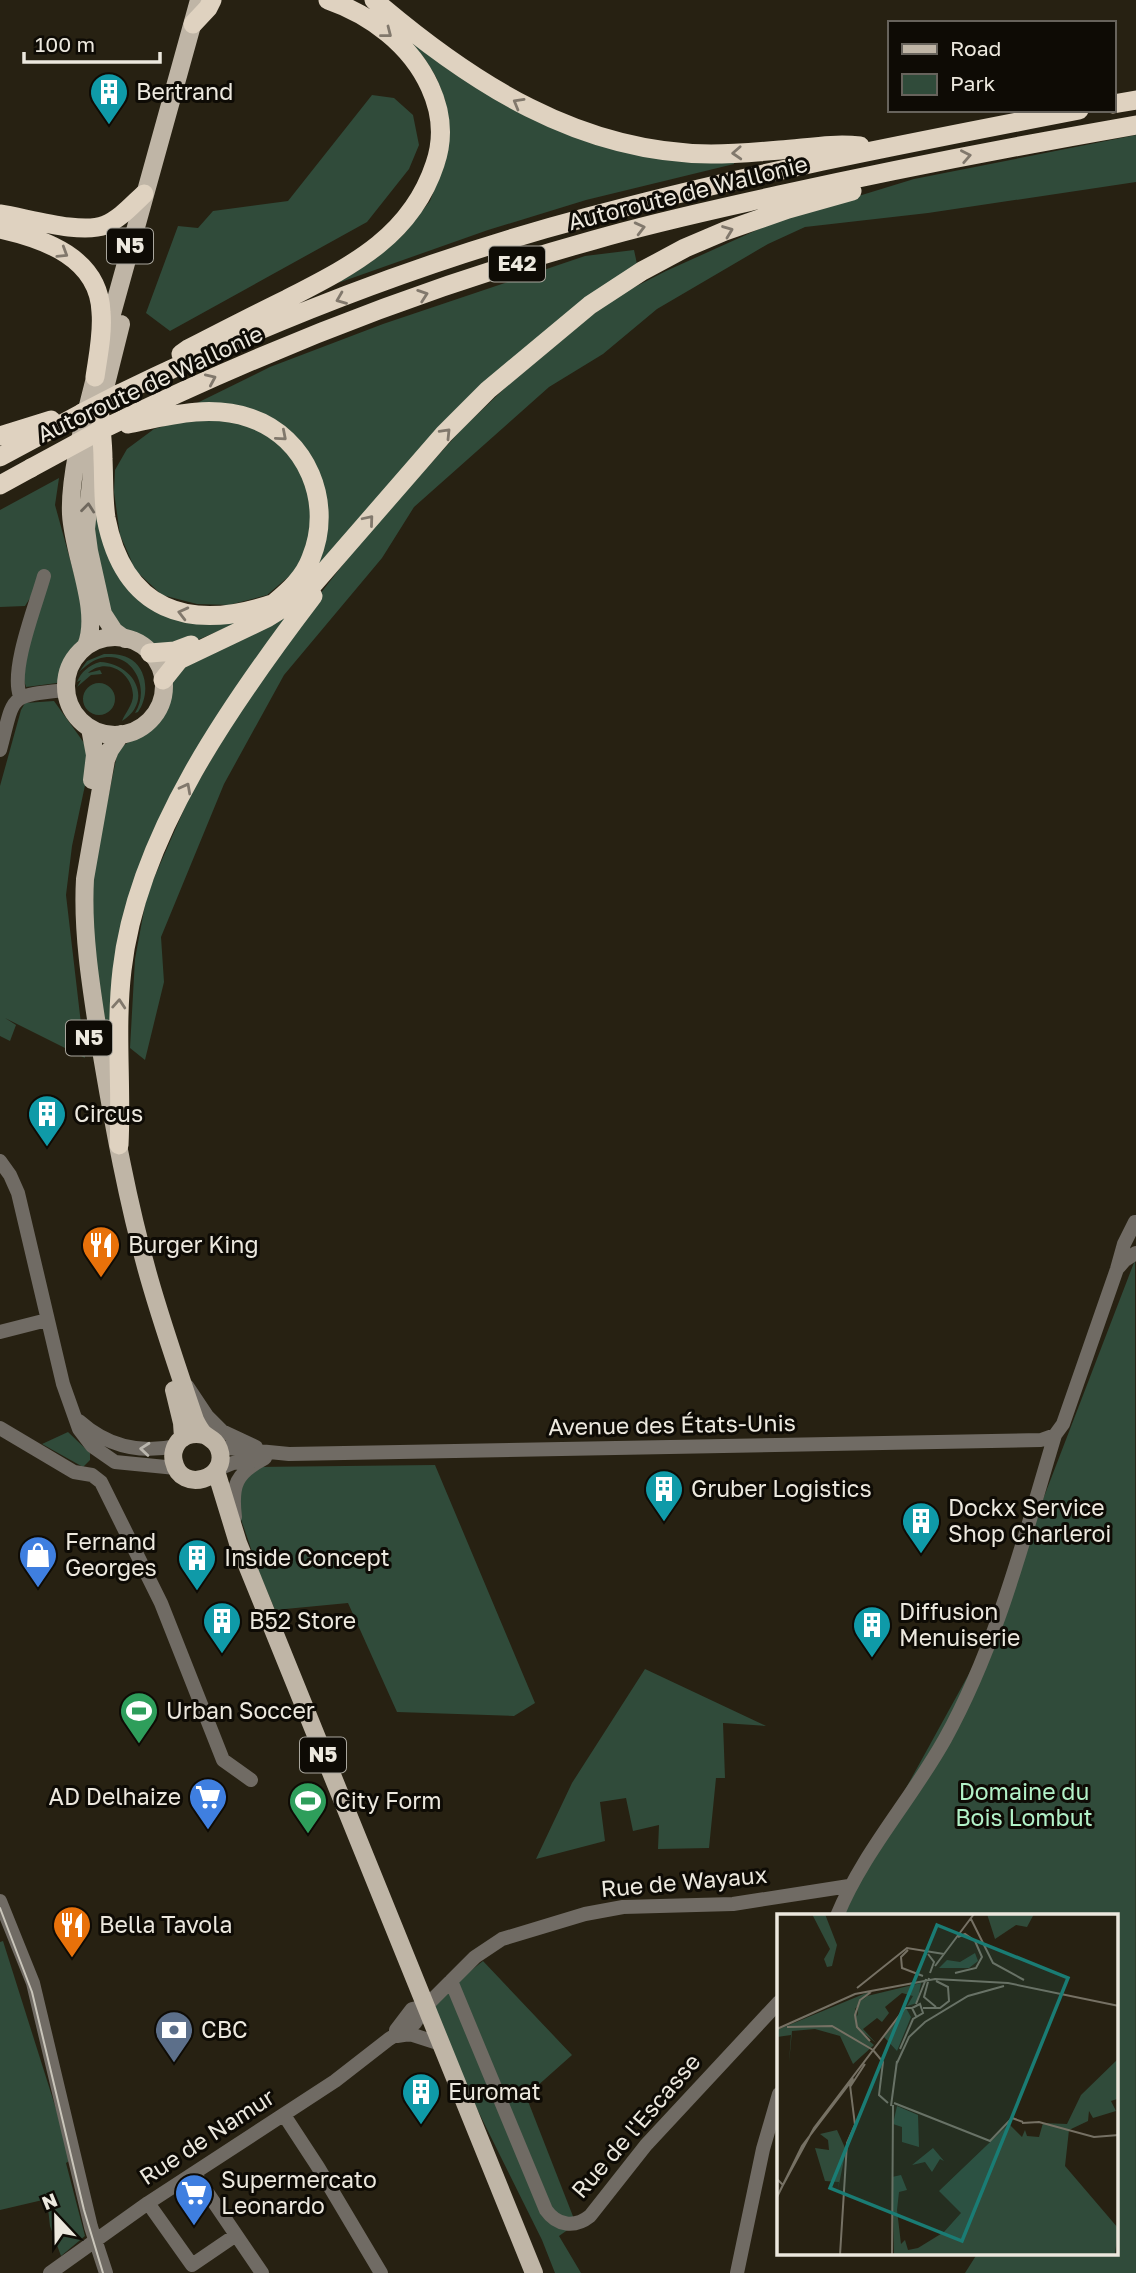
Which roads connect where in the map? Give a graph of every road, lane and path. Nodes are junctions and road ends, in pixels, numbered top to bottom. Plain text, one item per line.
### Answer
1 (199, 0) edge
2 (212, 0) edge
3 (328, 0) edge
4 (374, 0) edge
5 (193, 24) junction
6 (1136, 100) edge
7 (1115, 104) edge
8 (1069, 112) edge
9 (167, 116) junction
10 (1136, 125) edge
11 (878, 149) junction
12 (899, 169) junction
13 (144, 194) junction
14 (0, 214) edge
15 (0, 229) edge
16 (95, 377) junction
17 (152, 378) junction
18 (148, 413) junction
19 (95, 418) junction
20 (35, 431) junction
21 (0, 436) edge
22 (0, 457) edge
23 (0, 485) edge
24 (339, 556) junction
25 (44, 576) dead end
26 (273, 603) junction
27 (125, 639) junction
28 (86, 646) junction
29 (150, 653) junction
30 (163, 680) junction
31 (66, 690) junction
32 (20, 696) junction
33 (90, 729) junction
34 (121, 734) junction
35 (0, 750) edge
36 (119, 1145) junction
37 (0, 1161) edge
38 (1136, 1214) edge
39 (1136, 1224) edge
40 (1136, 1253) edge
41 (1117, 1269) junction
42 (47, 1320) junction
43 (0, 1332) edge
44 (182, 1382) junction
45 (75, 1418) junction
46 (0, 1428) edge
47 (204, 1434) junction
48 (1055, 1436) junction
49 (179, 1442) junction
50 (114, 1445) junction
51 (218, 1447) junction
52 (263, 1454) junction
53 (109, 1459) junction
54 (176, 1468) junction
55 (211, 1473) junction
56 (97, 1479) junction
57 (238, 1543) junction
58 (251, 1780) dead end
59 (849, 1886) junction
60 (0, 1900) edge
61 (838, 1914) edge
62 (451, 1981) junction
63 (777, 2004) edge
64 (426, 2006) junction
65 (389, 2039) junction
66 (441, 2044) junction
67 (777, 2100) edge
68 (284, 2115) junction
69 (194, 2173) junction
70 (148, 2203) junction
71 (236, 2235) junction
72 (95, 2241) junction
73 (57, 2271) edge
74 (106, 2273) edge
75 (262, 2273) edge
76 (381, 2273) edge
77 (534, 2273) edge
78 (737, 2273) edge

1 - 5 main road, N5
2 - 5 highway
3 -> 17 highway
11 -> 4 highway
5 - 9 main road, N5
6 - 7 highway
8 - 11 highway, Autoroute de Wallonie / E42
9 - 13 main road, N5
9 - 19 main road, N5
12 -> 10 highway, Autoroute de Wallonie / E42
11 -> 17 highway, Autoroute de Wallonie / E42
18 -> 12 highway, Autoroute de Wallonie / E42
24 -> 12 highway
13 - 14 highway
13 - 16 main road, N5
15 -> 16 highway
16 - 28 main road, N5
17 - 19 highway, Autoroute de Wallonie / E42, bridge
18 - 19 highway
18 -> 26 highway
19 - 20 highway
19 - 23 highway, Autoroute de Wallonie / E42, bridge
26 -> 19 highway
27 -> 19 main road, N5
20 - 21 highway
20 - 22 highway, Autoroute de Wallonie
24 - 30 highway
36 -> 24 highway
25 - 32 street
26 - 29 highway
27 - 28 main road
27 - 29 main road, N5
28 - 31 main road, N5
29 - 30 main road
30 - 34 main road
31 - 32 street
31 - 33 main road
32 - 35 street
33 - 34 main road
33 - 49 main road, N5
34 - 36 main road, N5
36 - 44 main road, N5
37 - 42 street
38 - 39 street
39 - 41 street
40 - 41 street
41 - 48 street
42 - 43 street
42 - 45 street
44 - 47 main road, N5
44 - 52 street
45 - 50 street
45 - 53 street
46 - 56 street
47 - 49 main road
47 - 51 main road, N5
48 - 52 street, Avenue des États-Unis
48 - 59 street
49 -> 50 street
49 - 54 main road, N5
50 - 53 street
51 - 52 street, Avenue des États-Unis
51 - 55 main road, N5
52 - 55 street, Avenue des États-Unis
52 - 57 street
53 - 54 street
53 - 56 street
54 - 55 main road
55 - 57 main road, N5
56 - 58 street
57 - 64 main road, N5
59 - 61 street
59 - 62 street, Rue de Wayaux
60 - 72 street
62 - 63 street, Rue de l'Escasse
62 - 64 street, Rue de Wayaux
64 - 65 street, Rue de Namur
64 - 66 main road, N5
65 - 66 street
65 - 68 street, Rue de Namur
66 - 77 main road, N5
67 - 78 street
68 - 69 street, Rue de Namur
68 - 76 street
69 - 70 street, Rue de Namur
69 - 71 street
70 - 71 street
70 - 72 street, Rue de Namur
71 - 75 street
72 - 73 street, Rue de Namur
72 - 74 street

